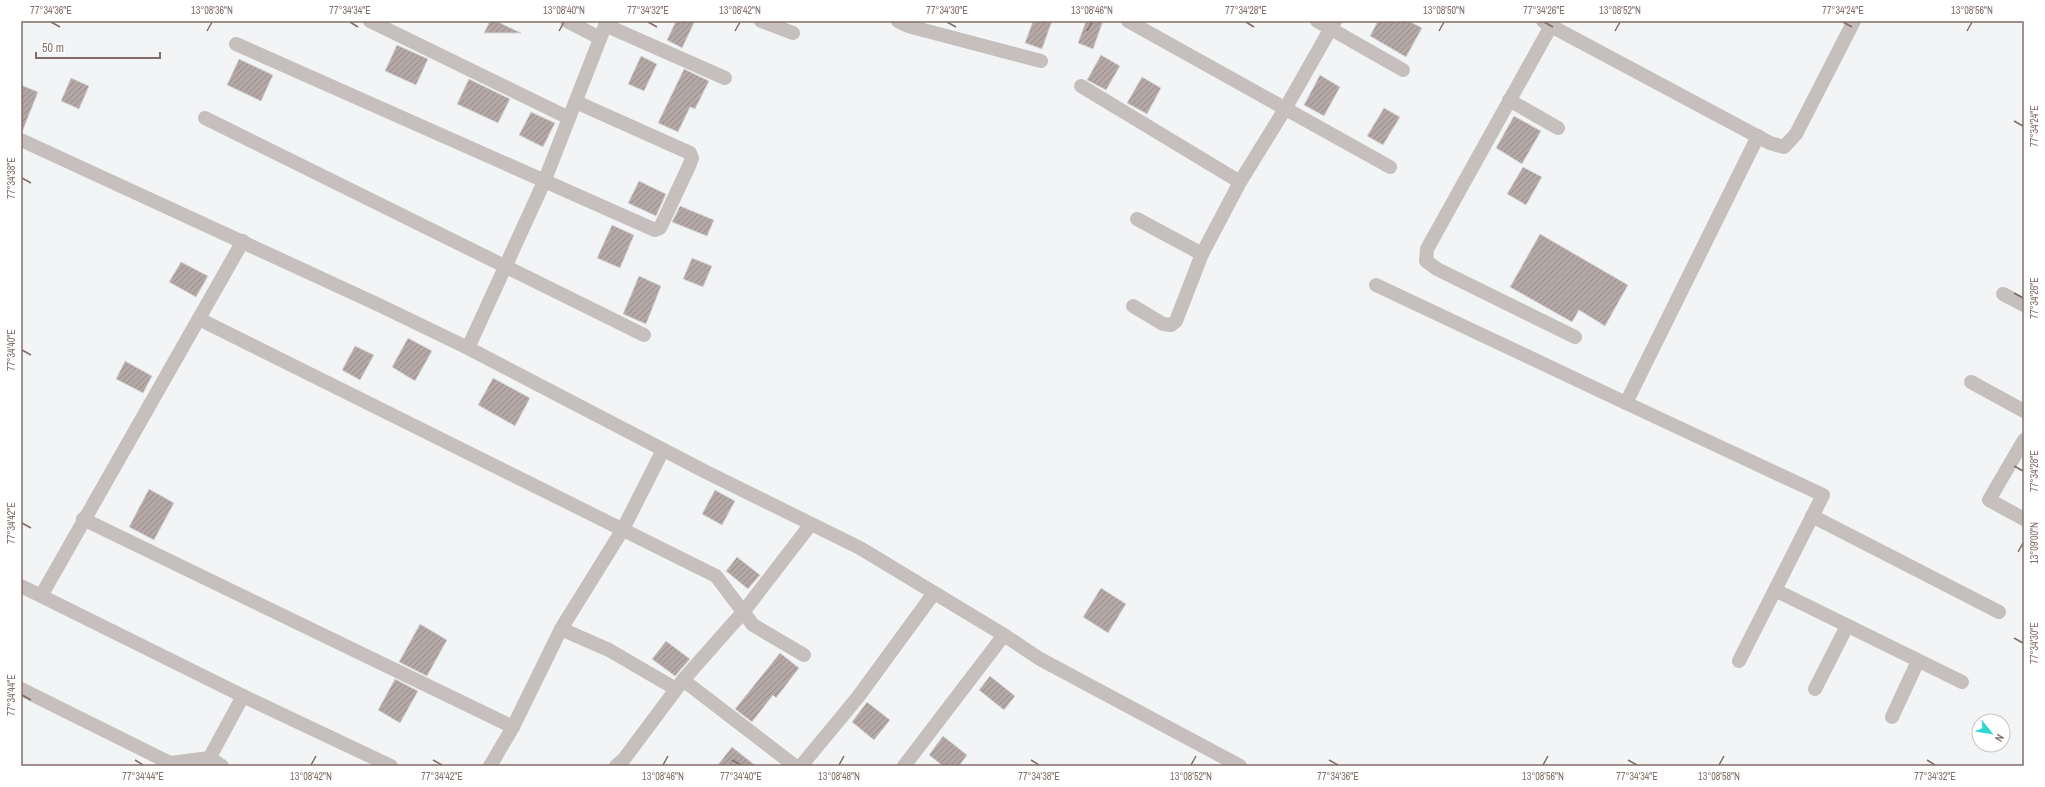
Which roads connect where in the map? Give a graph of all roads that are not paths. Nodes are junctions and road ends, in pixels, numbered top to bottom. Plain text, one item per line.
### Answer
1 (370, 21) edge
2 (567, 21) edge
3 (761, 21) edge
4 (898, 21) edge
5 (1128, 21) edge
6 (1317, 21) edge
7 (1854, 21) edge
8 (1547, 23) edge
9 (1333, 25) edge
10 (604, 28) edge
11 (793, 33) dead end
12 (236, 44) dead end
13 (1041, 61) dead end
14 (1403, 70) dead end
15 (724, 78) dead end
16 (1081, 86) dead end
17 (1510, 100) junction
18 (576, 102) junction
19 (1285, 109) junction
20 (205, 118) dead end
21 (569, 118) junction
22 (1558, 128) dead end
23 (1758, 136) junction
24 (21, 140) edge
25 (1390, 167) dead end
26 (544, 182) junction
27 (1240, 182) junction
28 (1137, 219) dead end
29 (243, 241) junction
30 (1202, 254) junction
31 (507, 268) junction
32 (1376, 285) dead end
33 (2003, 294) dead end
34 (2024, 305) edge
35 (1133, 306) dead end
36 (198, 319) junction
37 (644, 335) dead end
38 (1575, 337) dead end
39 (468, 348) junction
40 (1971, 382) dead end
41 (1626, 403) junction
42 (2024, 411) edge
43 (2024, 440) edge
44 (663, 450) junction
45 (1812, 516) junction
46 (83, 519) junction
47 (2024, 519) edge
48 (811, 524) junction
49 (623, 529) junction
50 (21, 586) edge
51 (1775, 590) junction
52 (934, 593) junction
53 (41, 596) junction
54 (744, 611) junction
55 (1999, 612) dead end
56 (1847, 626) junction
57 (561, 629) junction
58 (1004, 636) junction
59 (804, 655) dead end
60 (1739, 661) dead end
61 (1918, 661) junction
62 (1962, 682) dead end
63 (679, 685) junction
64 (21, 689) edge
65 (1815, 689) dead end
66 (243, 696) junction
67 (1892, 717) dead end
68 (512, 727) junction
69 (207, 762) edge
70 (624, 764) edge
71 (222, 766) edge
72 (391, 766) edge
73 (490, 766) edge
74 (795, 766) edge
75 (801, 766) edge
76 (904, 766) edge
77 (1240, 766) edge

1 - 21 street
2 - 10 street
3 - 11 street
4 - 13 street
5 - 19 street
6 - 9 street
7 - 23 street
8 - 17 street
8 - 23 street
9 - 14 street
9 - 19 street
10 - 15 street
10 - 18 street
12 - 26 street
16 - 27 street
17 - 22 street
17 - 38 street
18 - 21 street
18 - 26 street
19 - 25 street
19 - 27 street
20 - 31 street
21 - 26 street
23 - 41 street
24 - 29 street
26 - 31 street
27 - 30 street
28 - 30 street
29 - 36 street
29 - 39 street
30 - 35 street
31 - 37 street
31 - 39 street
32 - 41 street
33 - 34 street
36 - 46 street
36 - 49 street
39 - 44 street
40 - 42 street
41 - 45 street
43 - 47 street
44 - 48 street
44 - 49 street
45 - 51 street
45 - 55 street
46 - 53 street
46 - 68 street
48 - 52 street
48 - 54 street
49 - 54 street
49 - 57 street
50 - 53 street
51 - 56 street
51 - 60 street
52 - 58 street
52 - 75 street
53 - 66 street
54 - 59 street
54 - 63 street
56 - 61 street
56 - 65 street
57 - 63 street
57 - 68 street
58 - 76 street
58 - 77 street
61 - 62 street
61 - 67 street
63 - 70 street
63 - 74 street
64 - 69 street
66 - 69 street
66 - 72 street
68 - 73 street
69 - 71 street

